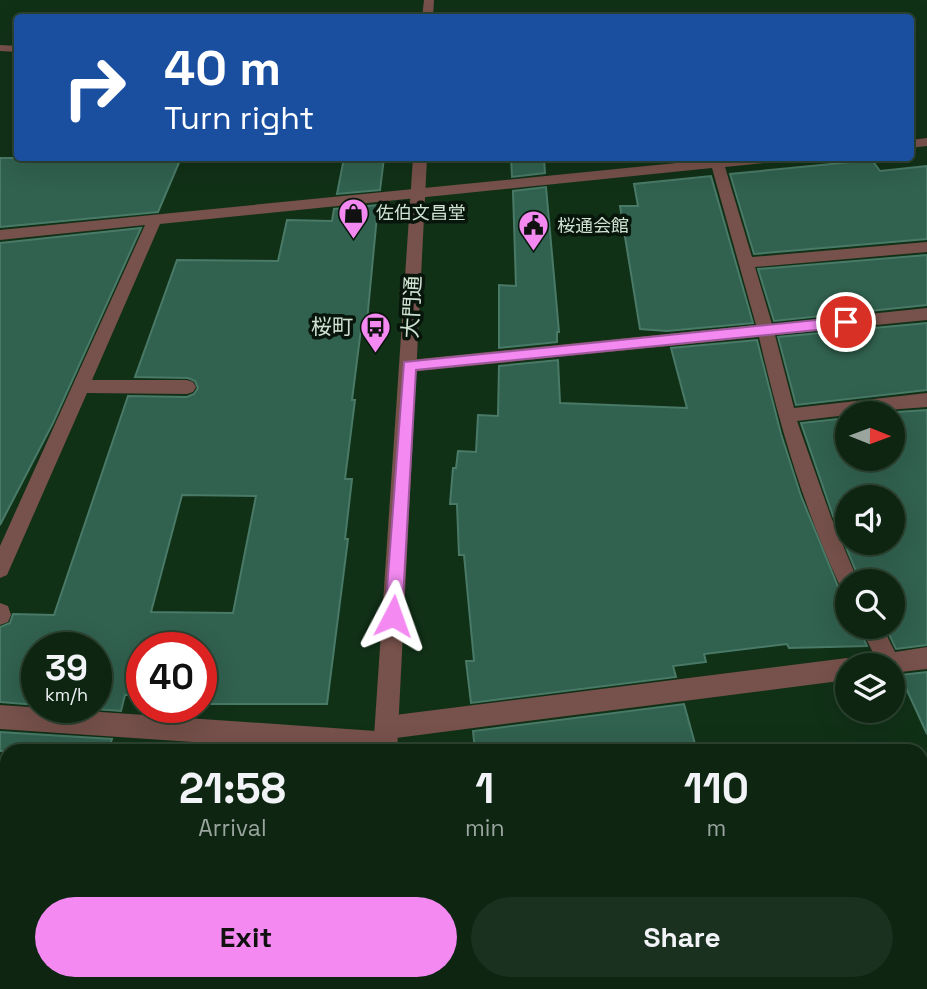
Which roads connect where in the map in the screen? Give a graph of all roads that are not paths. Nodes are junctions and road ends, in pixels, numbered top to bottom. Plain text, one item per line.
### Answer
1 (420, 161) edge
2 (739, 161) edge
3 (717, 163) junction
4 (419, 192) junction
5 (155, 219) junction
6 (0, 235) edge
7 (927, 247) edge
8 (746, 263) junction
9 (927, 314) edge
10 (766, 330) junction
11 (409, 366) junction
12 (82, 386) junction
13 (187, 387) dead end
14 (927, 400) edge
15 (788, 415) junction
16 (0, 569) edge
17 (843, 569) edge
18 (927, 658) edge
19 (905, 661) edge
20 (835, 670) edge
21 (0, 717) edge
22 (386, 740) edge

1 - 4 street, 大門通
2 - 3 street
3 - 4 street
3 - 8 street
4 - 5 street
4 - 11 street, 大門通
5 - 6 street
5 - 12 street
7 - 8 street
8 - 10 street
9 - 10 street
10 - 11 street
10 - 15 street
11 - 22 street, 大門通
12 - 13 street
12 - 16 street
14 - 15 street
15 - 17 street
18 - 19 street
20 - 22 street
21 - 22 street

